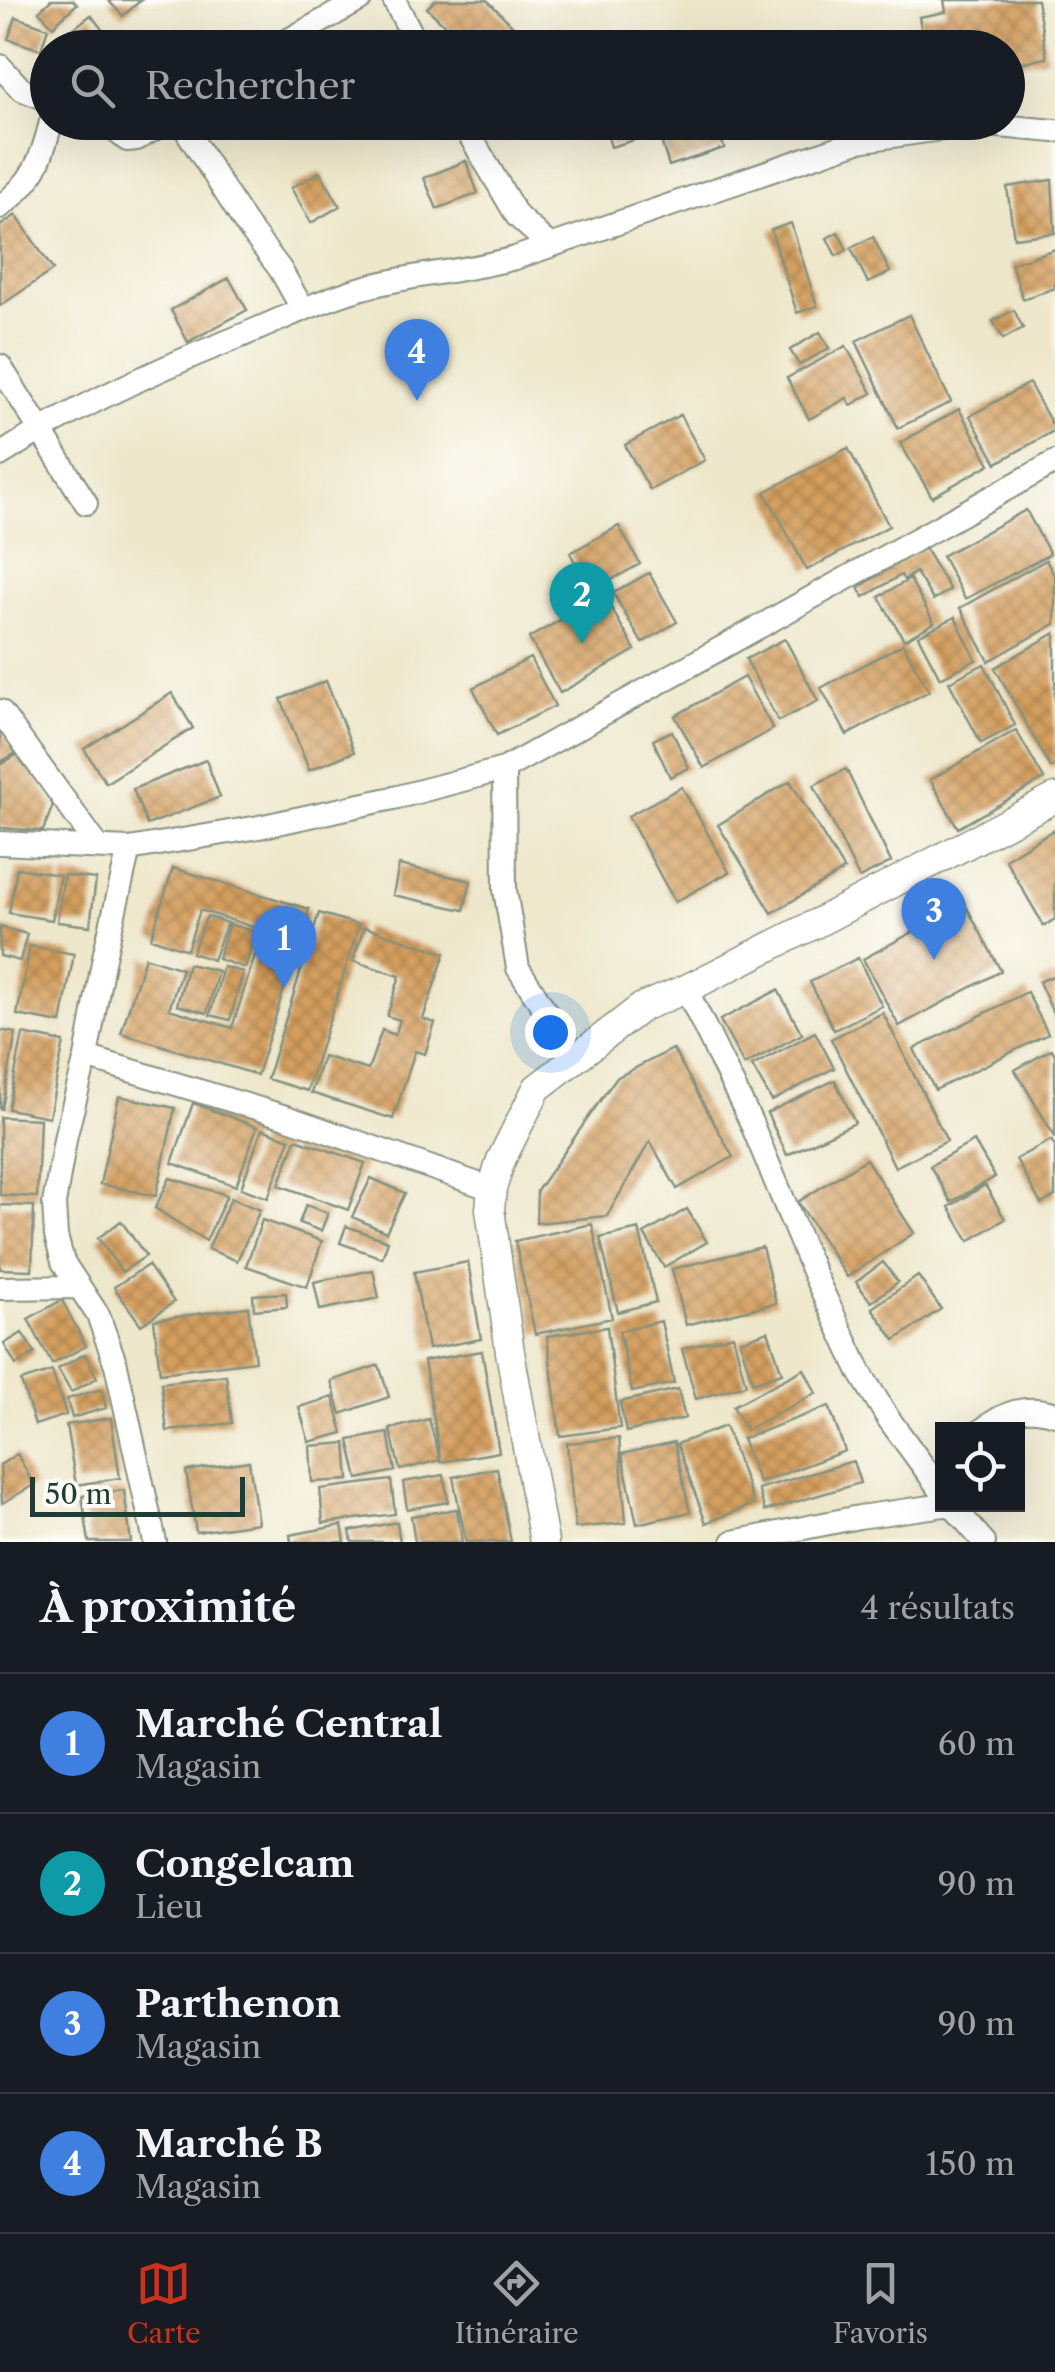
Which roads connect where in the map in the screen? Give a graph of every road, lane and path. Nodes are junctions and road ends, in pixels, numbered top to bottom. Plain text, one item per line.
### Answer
1 (360, 0) edge
2 (394, 0) edge
3 (306, 30) edge
4 (410, 30) edge
5 (0, 66) edge
6 (30, 92) edge
7 (1025, 129) edge
8 (1055, 132) edge
9 (46, 140) edge
10 (192, 140) edge
11 (473, 140) edge
12 (865, 140) edge
13 (0, 207) edge
14 (549, 245) junction
15 (302, 308) junction
16 (0, 366) edge
17 (42, 428) junction
18 (0, 454) edge
19 (1055, 462) edge
20 (86, 502) dead end
21 (0, 711) edge
22 (504, 770) junction
23 (1055, 798) edge
24 (0, 843) edge
25 (97, 846) junction
26 (129, 849) junction
27 (686, 990) junction
28 (86, 1057) junction
29 (572, 1058) junction
30 (492, 1188) junction
31 (78, 1287) junction
32 (0, 1288) edge
33 (1055, 1414) edge
34 (992, 1422) edge
35 (935, 1482) edge
36 (935, 1507) edge
37 (958, 1512) edge
38 (155, 1542) edge
39 (544, 1542) edge
40 (733, 1542) edge
41 (984, 1542) edge

1 - 3 street
2 - 4 street
5 - 6 street
7 - 8 street
9 - 13 street
10 - 15 street
11 - 14 street
12 - 14 street
14 - 15 street
15 - 17 street
16 - 17 street
17 - 18 street
17 - 20 street
19 - 22 street
21 - 25 street
22 - 26 street
22 - 29 street
23 - 27 street
24 - 25 street
25 - 26 street
26 - 28 street
27 - 29 street
27 - 35 street
28 - 30 street
28 - 31 street
29 - 30 street
30 - 39 street
31 - 32 street
31 - 38 street
33 - 34 street
36 - 40 street
37 - 41 street

